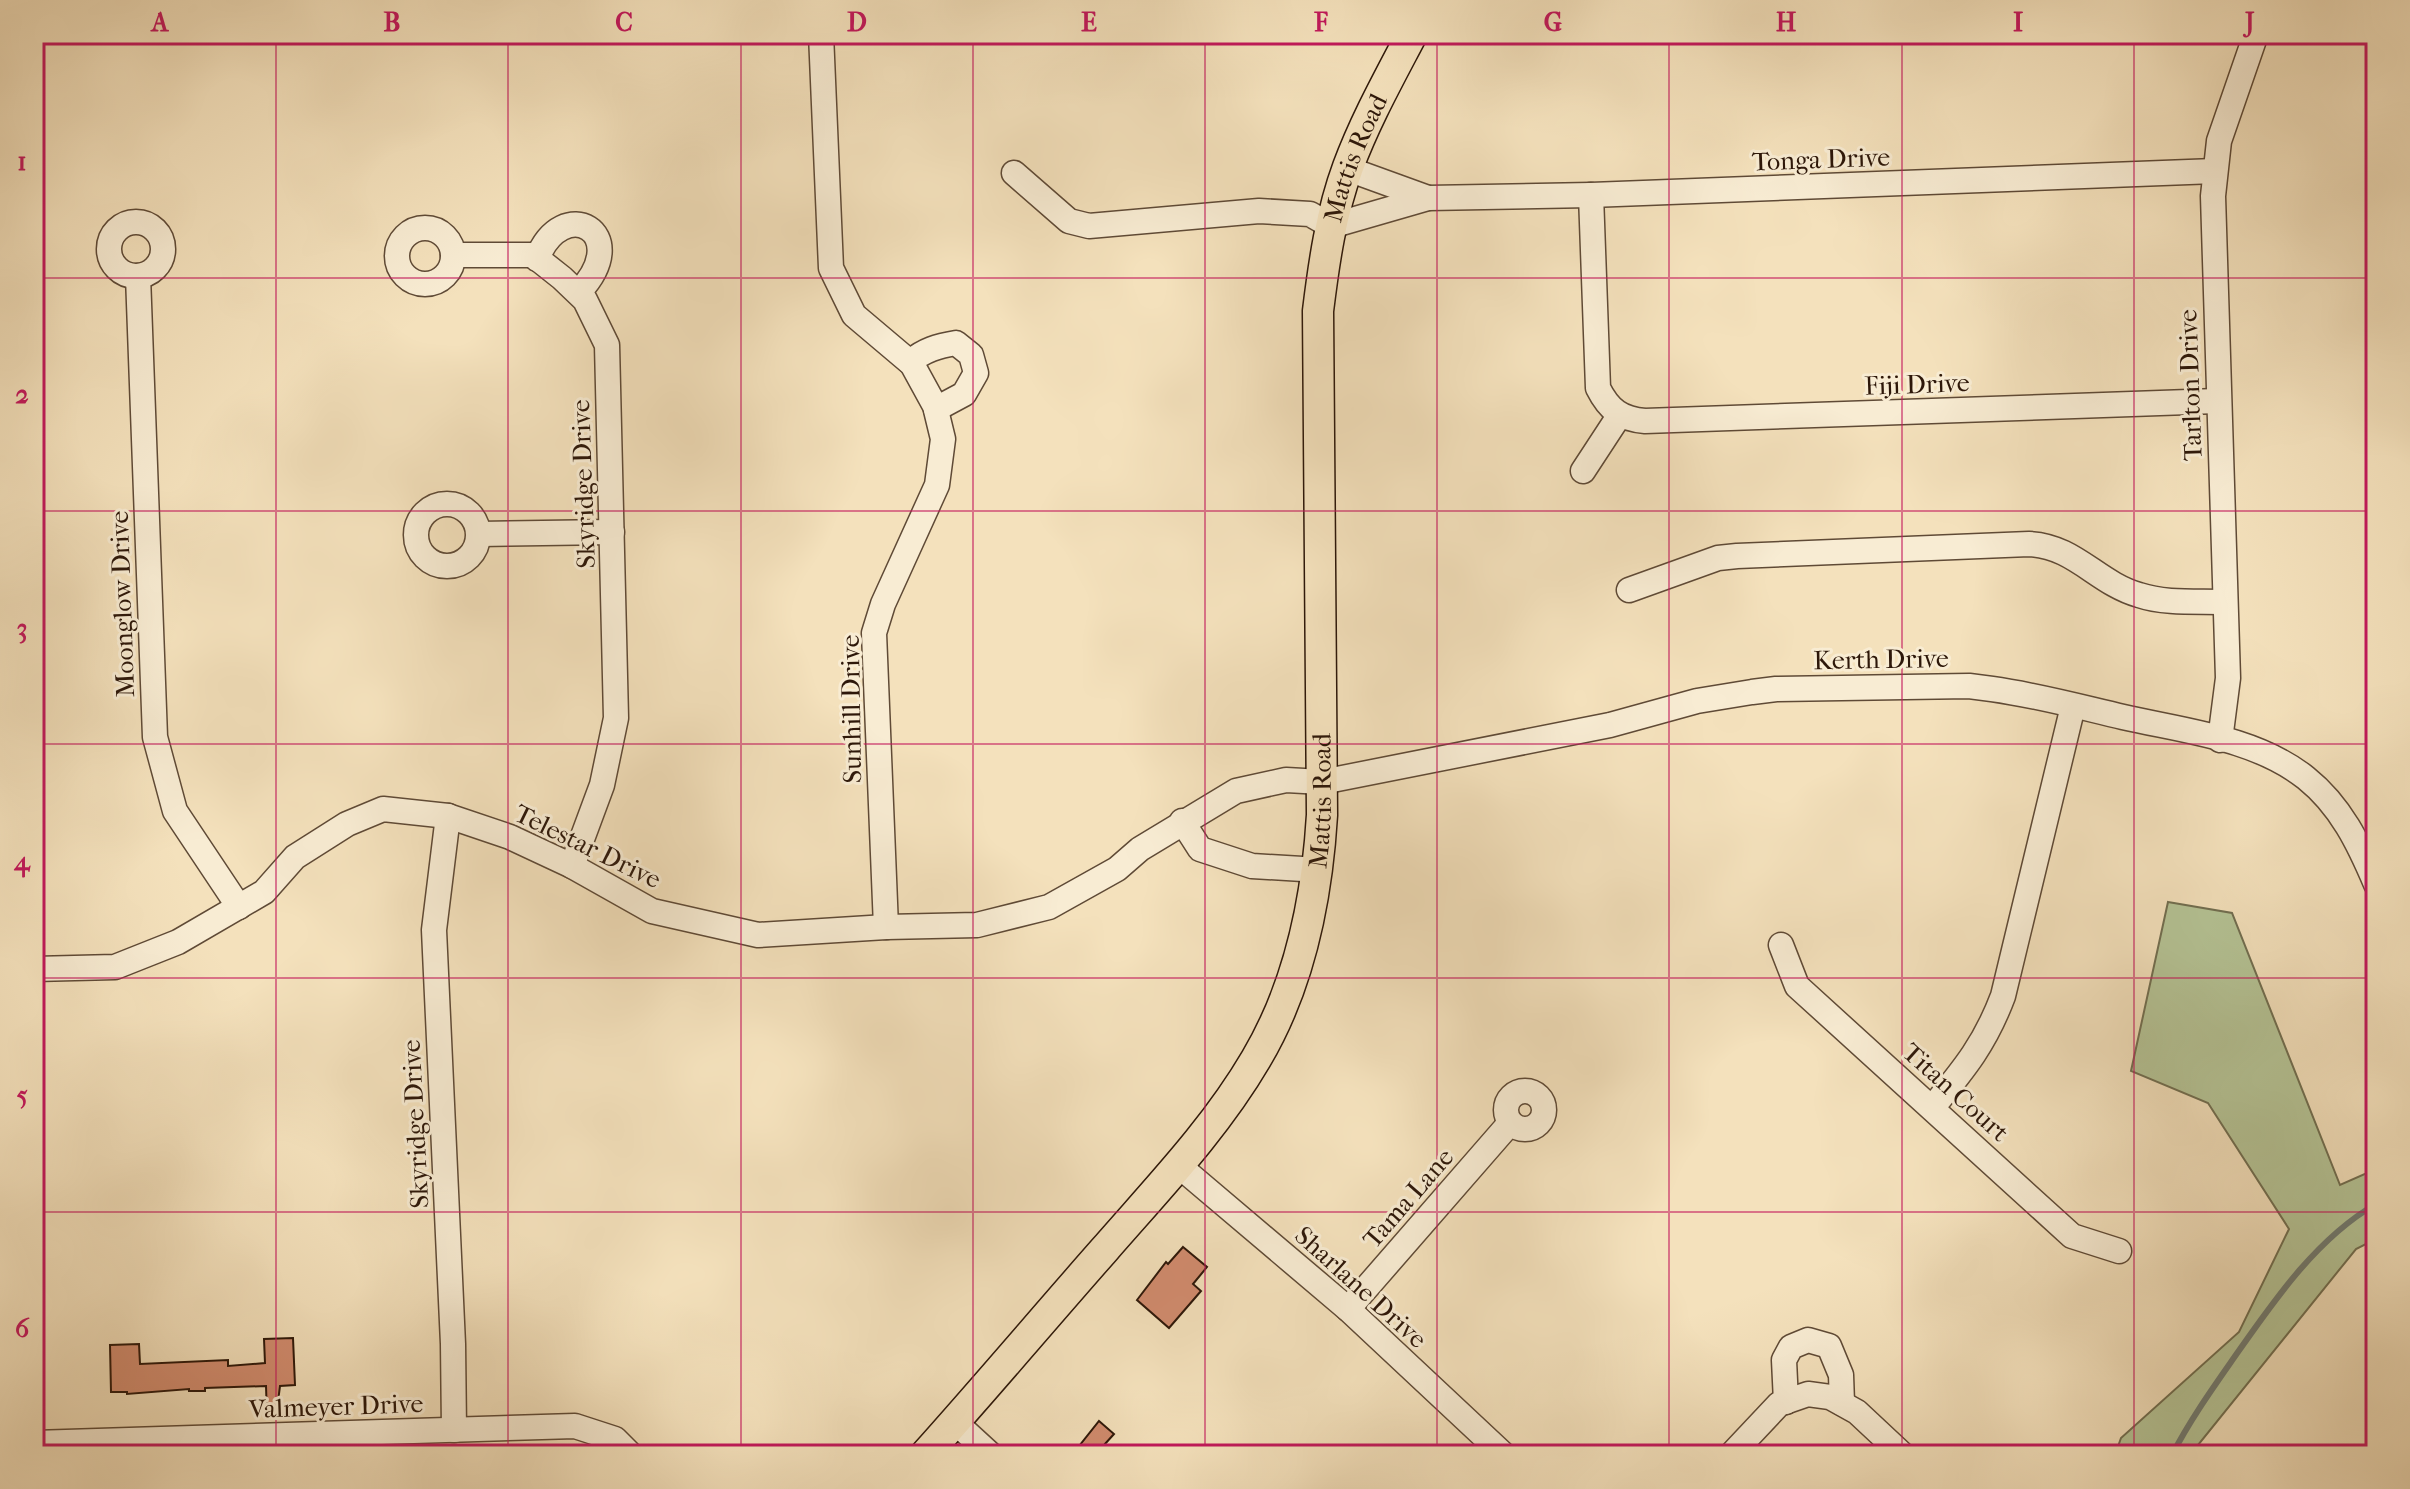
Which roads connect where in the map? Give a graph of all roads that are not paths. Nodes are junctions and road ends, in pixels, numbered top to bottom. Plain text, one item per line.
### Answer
1 (821, 34) edge
2 (1412, 34) edge
3 (2256, 34) edge
4 (1348, 169) junction
5 (2215, 171) junction
6 (1014, 173) dead end
7 (1591, 195) junction
8 (1428, 198) junction
9 (1331, 226) junction
10 (453, 255) dead end
11 (537, 259) junction
12 (138, 276) dead end
13 (579, 292) junction
14 (910, 362) junction
15 (2217, 401) junction
16 (936, 409) junction
17 (1619, 416) junction
18 (1583, 471) dead end
19 (612, 532) junction
20 (479, 534) dead end
21 (1629, 590) dead end
22 (2225, 602) junction
23 (2073, 706) junction
24 (2220, 740) junction
25 (1322, 782) junction
26 (448, 816) junction
27 (1182, 821) junction
28 (572, 866) junction
29 (1319, 870) junction
30 (2376, 884) edge
31 (239, 907) junction
32 (886, 927) junction
33 (1781, 945) dead end
34 (34, 969) edge
35 (1932, 1108) junction
36 (1510, 1123) dead end
37 (1178, 1165) junction
38 (2119, 1251) dead end
39 (1348, 1309) junction
40 (1786, 1402) junction
41 (1842, 1403) junction
42 (955, 1422) junction
43 (454, 1430) junction
44 (34, 1443) edge
45 (139, 1447) edge
46 (631, 1455) edge
47 (925, 1455) edge
48 (991, 1455) edge
49 (1504, 1455) edge
50 (1731, 1455) edge
51 (1903, 1455) edge

1 - 14 street, Sunhill Drive
2 - 4 main road, Mattis Road
3 - 5 street, Tarlton Drive
4 - 8 street, Tonga Drive
4 - 9 main road, Mattis Road
5 - 7 street, Tonga Drive
5 - 15 street, Tarlton Drive
6 - 9 street
7 - 8 street, Tonga Drive
7 - 17 street
8 - 9 street, Tonga Drive
9 - 25 main road, Mattis Road
10 - 11 street
11 - 13 street, Skyridge Drive
11 - 13 street
12 - 31 street, Moonglow Drive
13 - 19 street, Skyridge Drive
14 - 16 street, Sunhill Drive
14 - 16 street
15 - 17 street, Fiji Drive
15 - 22 street, Tarlton Drive
16 - 32 street, Sunhill Drive
17 - 18 street
19 - 20 street
19 - 28 street, Skyridge Drive
21 - 22 street
22 - 24 street, Tarlton Drive
23 - 24 street, Kerth Drive
23 - 25 street, Kerth Drive
23 - 35 street
24 - 30 street, Kerth Drive
25 - 27 street, Telestar Drive
25 - 29 main road, Mattis Road
26 - 28 street, Telestar Drive
26 - 31 street, Telestar Drive
26 - 43 street, Skyridge Drive
27 - 29 street
27 - 32 street, Telestar Drive
28 - 32 street, Telestar Drive
29 - 37 main road, Mattis Road
31 - 34 street, Telestar Drive
33 - 35 street, Titan Court
35 - 38 street, Titan Court
36 - 39 street, Tama Lane
37 - 39 street, Sharlane Drive
37 - 42 main road, Mattis Road
39 - 49 street, Sharlane Drive
40 - 41 street
40 - 41 street
40 - 50 street
41 - 51 street
42 - 47 main road, Mattis Road
42 - 48 street
43 - 45 street, Valmeyer Drive
43 - 46 street, Valmeyer Drive
44 - 45 street, Valmeyer Drive

